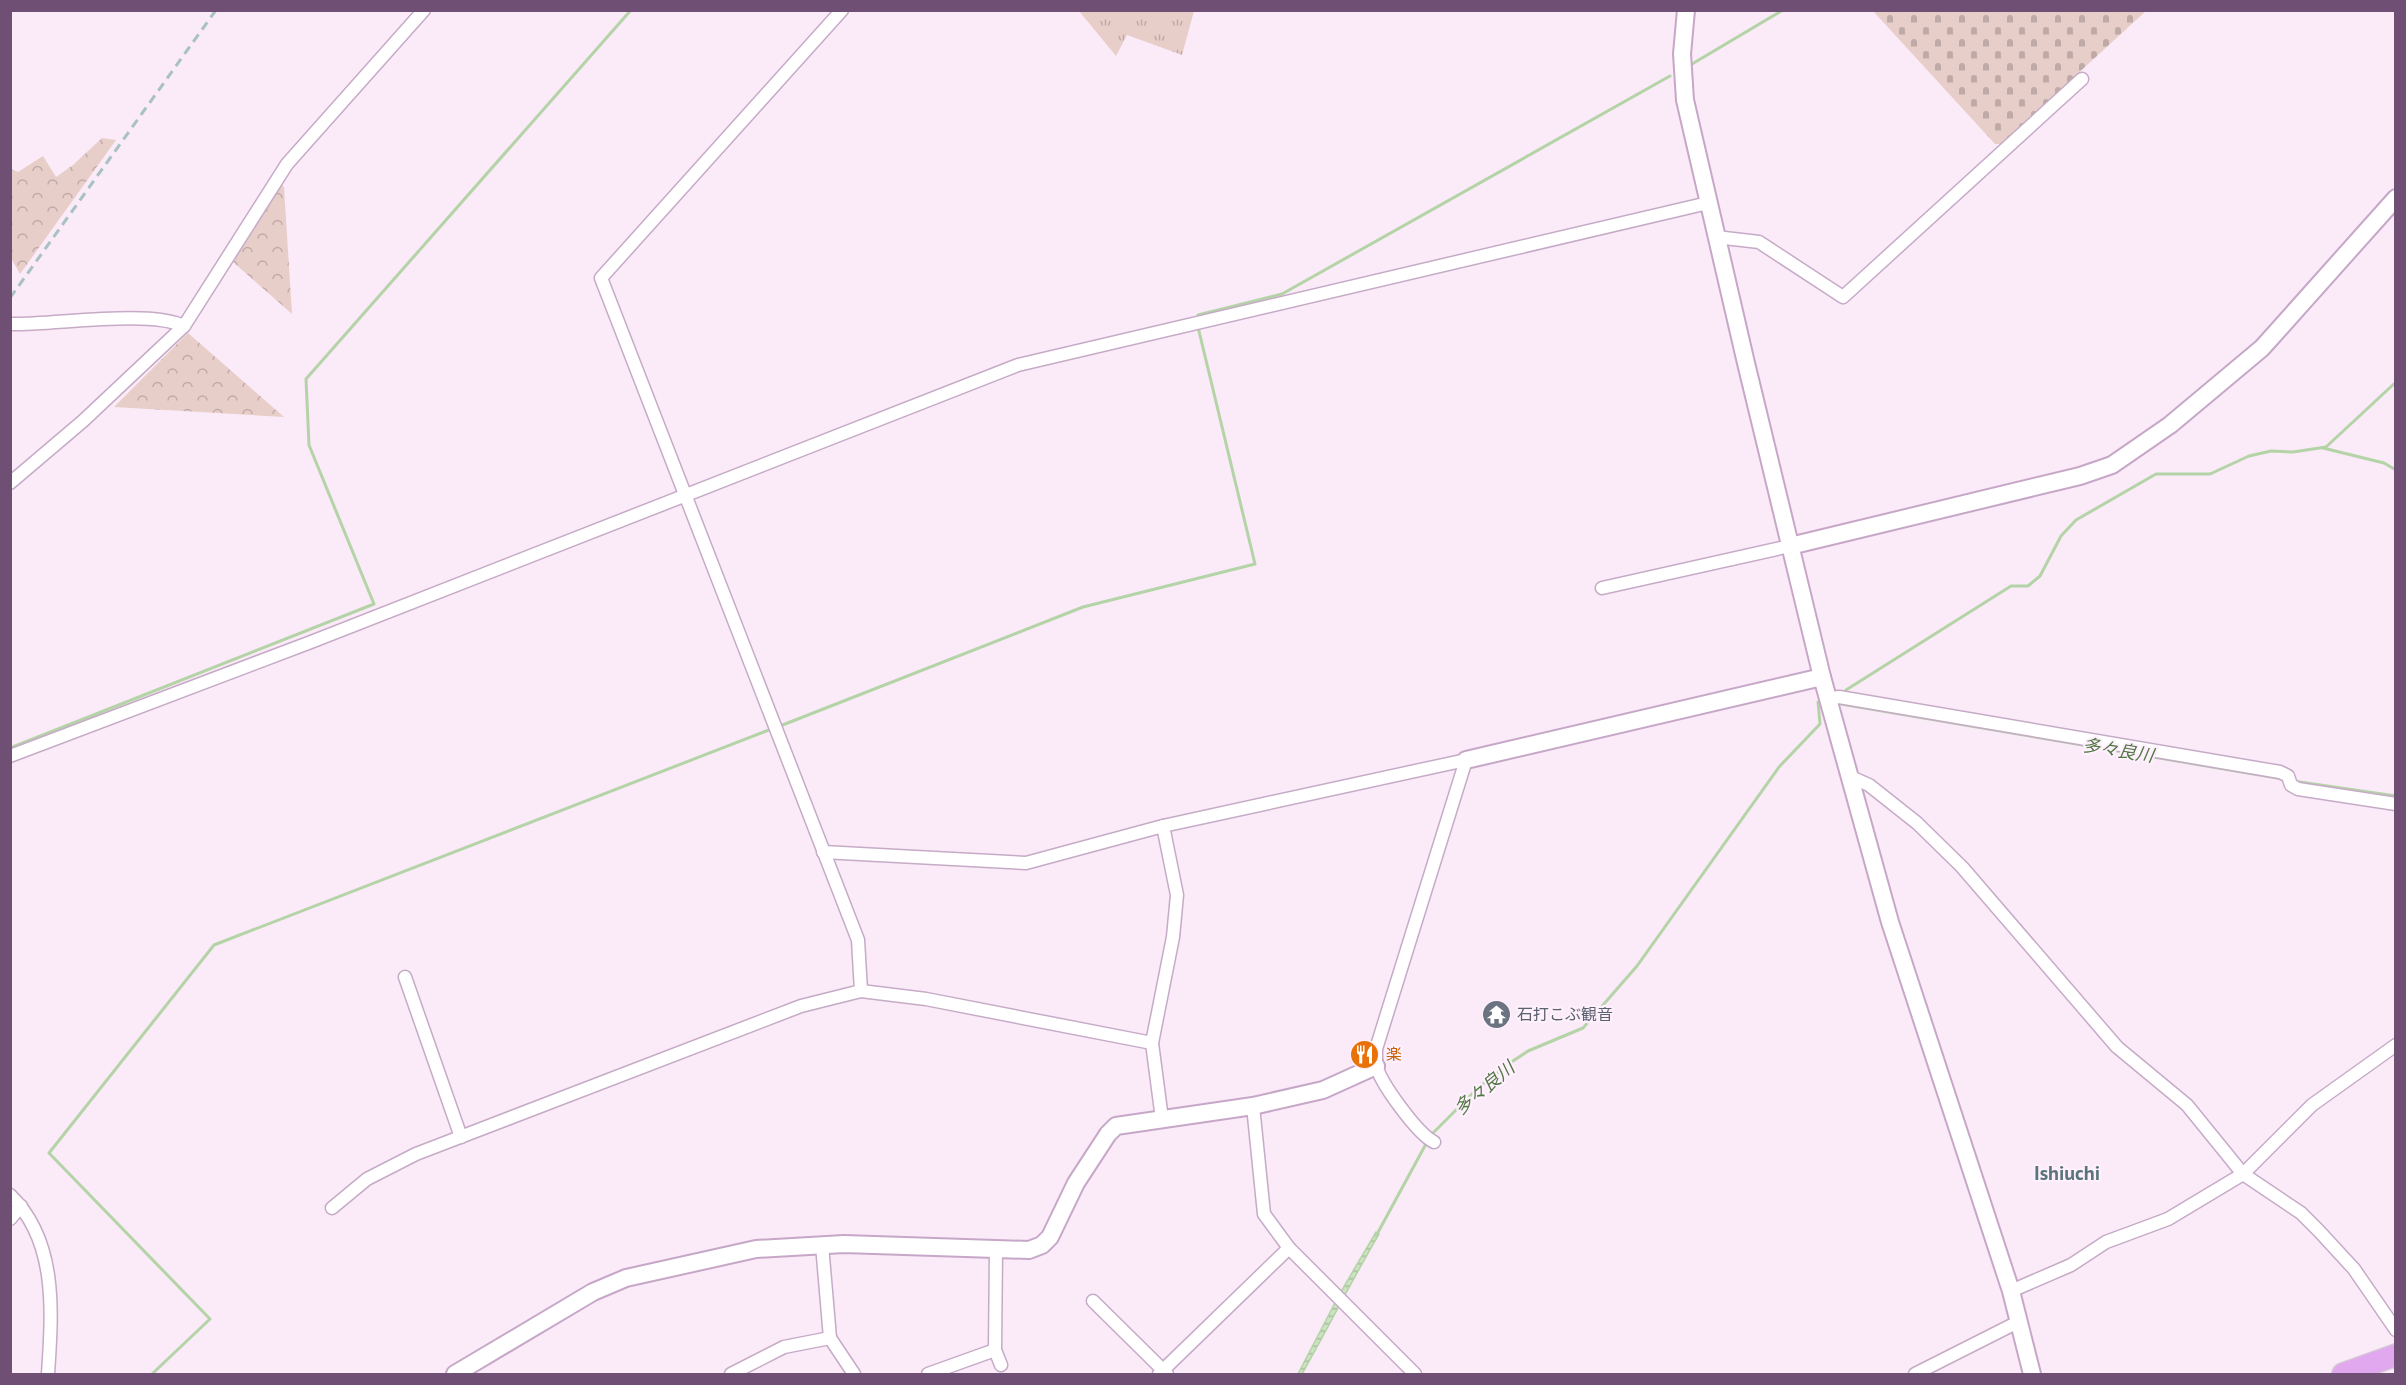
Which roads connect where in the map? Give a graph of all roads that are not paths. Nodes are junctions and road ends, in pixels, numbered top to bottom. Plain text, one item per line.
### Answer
1 (424, 10) edge
2 (842, 10) edge
3 (1686, 10) edge
4 (2082, 79) dead end
5 (2396, 198) edge
6 (1708, 203) junction
7 (1716, 237) junction
8 (10, 324) edge
9 (184, 326) junction
10 (10, 483) edge
11 (684, 495) junction
12 (1790, 546) junction
13 (1602, 588) dead end
14 (1822, 677) junction
15 (1828, 699) junction
16 (10, 756) edge
17 (1466, 760) junction
18 (1851, 777) junction
19 (2396, 804) edge
20 (1163, 826) junction
21 (823, 852) junction
22 (405, 977) dead end
23 (861, 991) junction
24 (1152, 1043) junction
25 (2396, 1045) edge
26 (1376, 1066) junction
27 (1253, 1106) junction
28 (1162, 1119) junction
29 (461, 1137) junction
30 (1434, 1142) dead end
31 (2243, 1174) junction
32 (10, 1195) edge
33 (21, 1206) junction
34 (332, 1208) dead end
35 (10, 1219) edge
36 (822, 1245) junction
37 (1289, 1248) junction
38 (996, 1250) junction
39 (2011, 1291) junction
40 (1093, 1301) dead end
41 (2020, 1321) junction
42 (2396, 1330) edge
43 (831, 1338) junction
44 (995, 1350) junction
45 (2396, 1355) edge
46 (1001, 1365) dead end
47 (2372, 1370) edge
48 (1163, 1373) edge
49 (48, 1374) edge
50 (455, 1374) edge
51 (731, 1374) edge
52 (854, 1374) edge
53 (928, 1374) edge
54 (1414, 1374) edge
55 (1915, 1374) edge
56 (2032, 1374) edge
57 (2343, 1374) edge

1 - 9 street
2 - 11 street
3 - 6 street
4 - 7 street
5 - 12 street
6 - 7 street
6 - 11 street
7 - 12 street
8 - 9 street
9 - 10 street
11 - 16 street
11 - 21 street
12 - 13 street
12 - 14 street
14 - 15 street
14 - 17 street
15 - 18 street
15 - 19 street
17 - 20 street
17 - 26 street
18 - 31 street
18 - 39 street
20 - 21 street
20 - 24 street
21 - 23 street
22 - 29 street
23 - 24 street
23 - 29 street
24 - 28 street
25 - 31 street
26 - 27 street
26 - 30 street
27 - 28 street
27 - 37 street
28 - 38 street
29 - 34 street
31 - 39 street
31 - 42 street
32 - 33 street
33 - 35 street
33 - 49 street
36 - 38 street
36 - 43 street
36 - 50 street
37 - 48 street
37 - 54 street
38 - 44 street
39 - 41 street
40 - 48 street
41 - 55 street
41 - 56 street
43 - 51 street
43 - 52 street
44 - 46 street
44 - 53 street
45 - 47 highway
47 - 57 highway

